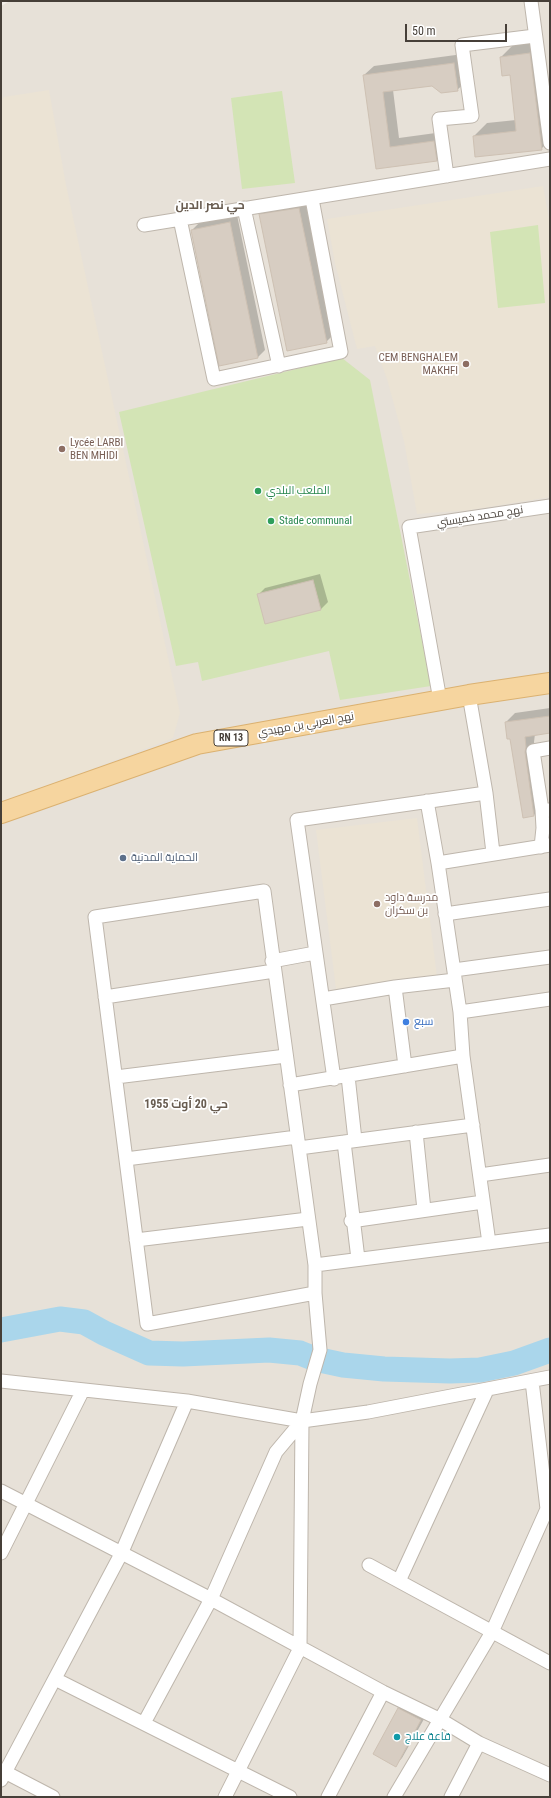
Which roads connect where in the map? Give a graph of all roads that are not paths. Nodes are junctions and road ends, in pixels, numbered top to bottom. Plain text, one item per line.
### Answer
1 (531, 1) edge
2 (535, 36) junction
3 (550, 143) edge
4 (550, 159) edge
5 (447, 176) junction
6 (312, 199) junction
7 (244, 208) junction
8 (180, 219) junction
9 (144, 225) dead end
10 (279, 366) junction
11 (550, 506) edge
12 (550, 683) edge
13 (469, 695) junction
14 (440, 700) junction
15 (550, 748) edge
16 (486, 793) junction
17 (427, 801) junction
18 (546, 810) edge
19 (1, 813) edge
20 (546, 828) edge
21 (546, 846) edge
22 (492, 853) junction
23 (438, 863) junction
24 (550, 899) edge
25 (446, 914) junction
26 (315, 953) junction
27 (550, 957) edge
28 (273, 966) junction
29 (454, 975) junction
30 (395, 987) junction
31 (106, 996) junction
32 (323, 999) junction
33 (550, 999) edge
34 (550, 1003) edge
35 (460, 1012) junction
36 (286, 1056) junction
37 (463, 1056) junction
38 (405, 1066) junction
39 (348, 1076) junction
40 (116, 1077) junction
41 (334, 1079) junction
42 (290, 1085) junction
43 (473, 1125) junction
44 (416, 1132) junction
45 (349, 1141) junction
46 (298, 1142) junction
47 (126, 1159) junction
48 (550, 1165) edge
49 (480, 1176) junction
50 (483, 1202) junction
51 (424, 1210) junction
52 (308, 1219) junction
53 (352, 1221) junction
54 (550, 1235) edge
55 (136, 1240) junction
56 (489, 1243) junction
57 (358, 1259) junction
58 (315, 1265) junction
59 (315, 1293) junction
60 (550, 1377) edge
61 (1, 1381) edge
62 (532, 1381) junction
63 (83, 1390) junction
64 (487, 1390) junction
65 (187, 1401) junction
66 (302, 1421) junction
67 (1, 1491) edge
68 (26, 1504) junction
69 (549, 1510) edge
70 (1, 1553) edge
71 (121, 1554) junction
72 (369, 1565) dead end
73 (398, 1581) junction
74 (210, 1599) junction
75 (492, 1632) junction
76 (300, 1648) junction
77 (550, 1663) edge
78 (55, 1679) junction
79 (383, 1692) junction
80 (441, 1720) junction
81 (144, 1723) junction
82 (479, 1743) junction
83 (238, 1770) junction
84 (2, 1774) edge
85 (550, 1775) edge
86 (53, 1797) edge
87 (225, 1797) edge
88 (290, 1797) edge
89 (328, 1797) edge
90 (394, 1797) edge
91 (451, 1797) edge

1 - 2 street
2 - 3 street
2 - 5 street
4 - 5 street
5 - 6 street
6 - 7 street
6 - 10 street
7 - 8 street
7 - 10 street
8 - 9 street
8 - 10 street
11 - 14 street, نهج محمد خميستي
12 - 13 main road, نهج العربي بن مهيدي / RN 13
13 - 14 main road, نهج العربي بن مهيدي / RN 13
13 - 16 street
14 - 19 main road, نهج العربي بن مهيدي / RN 13
15 - 18 street
16 - 17 street
16 - 22 street
17 - 23 street
17 - 26 street
18 - 20 street
20 - 21 street
21 - 22 street
22 - 23 street
23 - 25 street
24 - 25 street
25 - 29 street
26 - 28 street
26 - 32 street
27 - 29 street
28 - 31 street
28 - 31 street
28 - 36 street
29 - 30 street
29 - 35 street
30 - 32 street
30 - 38 street
31 - 40 street
32 - 41 street
33 - 34 street
33 - 35 street
35 - 37 street
36 - 40 street
36 - 42 street
37 - 38 street
37 - 43 street
38 - 39 street
39 - 41 street
39 - 45 street
40 - 47 street
41 - 42 street
42 - 46 street
43 - 44 street
43 - 49 street
44 - 45 street
44 - 51 street
45 - 46 street
45 - 53 street
46 - 47 street
46 - 52 street
47 - 55 street
48 - 49 street
49 - 50 street
50 - 51 street
50 - 56 street
51 - 53 street
52 - 55 street
52 - 58 street
53 - 57 street
54 - 56 street
55 - 59 street
56 - 57 street
57 - 58 street
58 - 59 street
59 - 66 street
60 - 62 street
61 - 63 street
62 - 64 street
62 - 69 street
63 - 65 street
63 - 68 street
64 - 66 street
64 - 73 street
65 - 66 street
65 - 71 street
66 - 74 street
66 - 76 street
67 - 68 street
68 - 70 street
68 - 71 street
69 - 75 street
71 - 74 street
71 - 78 street
72 - 73 street
73 - 75 street
74 - 76 street
74 - 81 street
75 - 77 street
75 - 80 street
76 - 79 street
76 - 83 street
78 - 81 street
78 - 84 street
79 - 80 street
79 - 89 street
80 - 82 street
80 - 90 street
81 - 83 street
82 - 85 street
82 - 91 street
83 - 87 street
83 - 88 street
84 - 86 street

